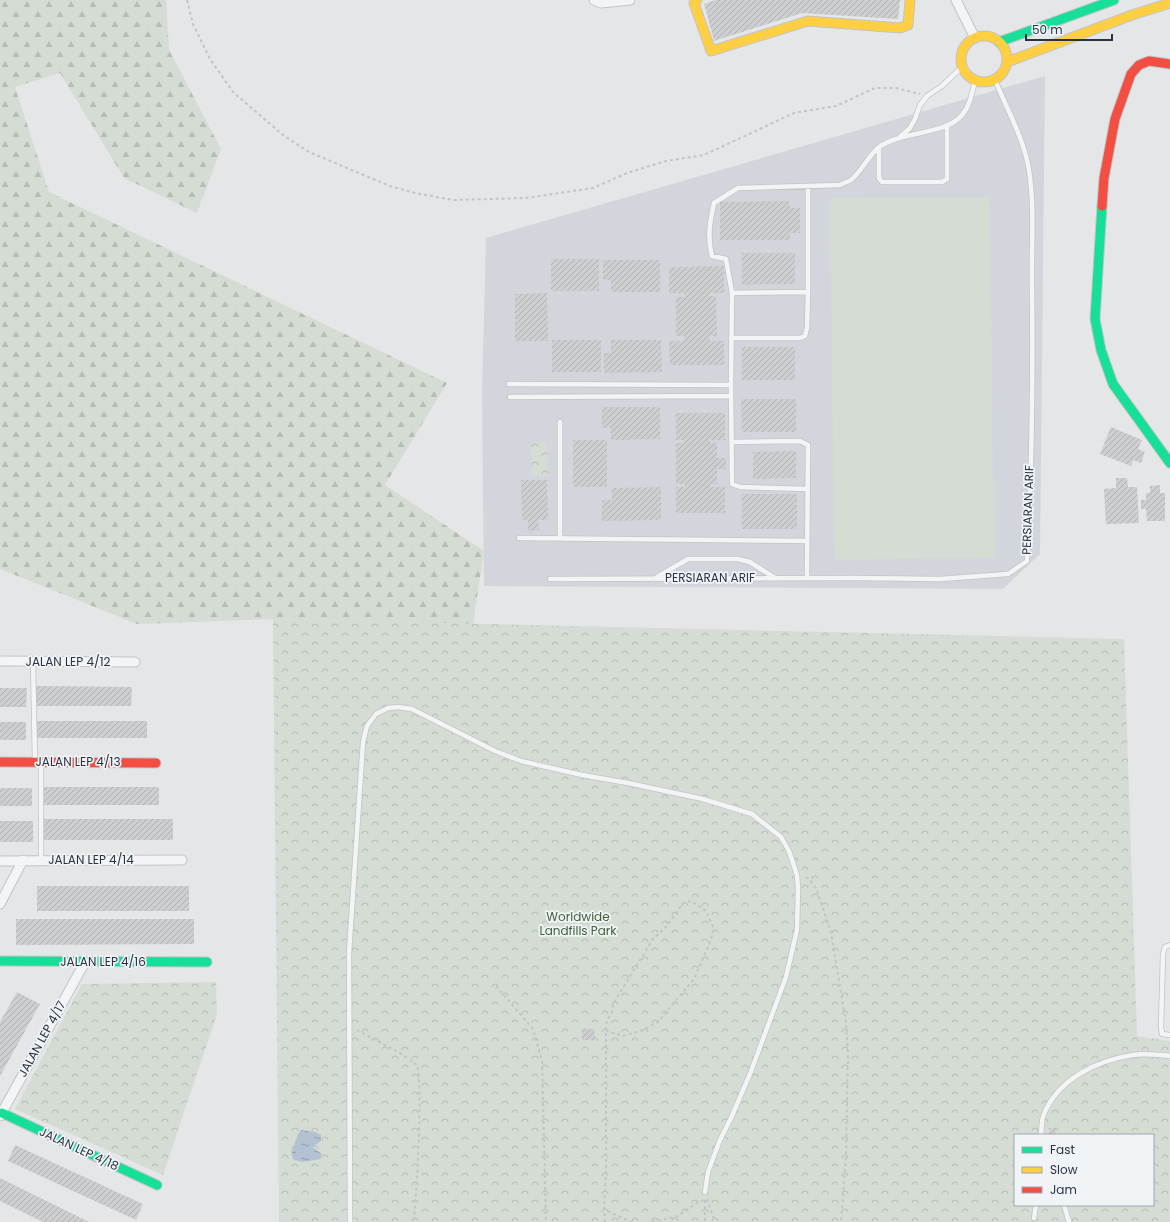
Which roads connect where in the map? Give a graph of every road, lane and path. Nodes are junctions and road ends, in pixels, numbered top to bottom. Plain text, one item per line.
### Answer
1 (187, 0) edge
2 (630, 0) edge
3 (697, 0) edge
4 (910, 0) edge
5 (956, 0) edge
6 (1114, 0) edge
7 (598, 1) edge
8 (1170, 3) edge
9 (976, 38) junction
10 (1000, 42) junction
11 (1007, 62) junction
12 (1170, 64) edge
13 (962, 67) junction
14 (995, 80) junction
15 (976, 81) junction
16 (927, 96) junction
17 (946, 126) junction
18 (899, 138) junction
19 (879, 148) junction
20 (808, 186) junction
21 (808, 292) junction
22 (732, 293) junction
23 (731, 338) junction
24 (509, 384) dead end
25 (731, 385) junction
26 (731, 396) junction
27 (510, 397) dead end
28 (560, 422) dead end
29 (732, 442) junction
30 (1170, 463) edge
31 (808, 489) junction
32 (560, 537) junction
33 (519, 538) dead end
34 (807, 540) junction
35 (655, 578) junction
36 (775, 578) junction
37 (807, 578) junction
38 (550, 579) dead end
39 (0, 661) edge
40 (33, 662) junction
41 (135, 662) dead end
42 (0, 762) edge
43 (38, 762) junction
44 (156, 763) dead end
45 (0, 860) edge
46 (23, 860) junction
47 (40, 860) junction
48 (182, 860) dead end
49 (797, 875) junction
50 (0, 904) edge
51 (1170, 945) edge
52 (0, 961) edge
53 (85, 962) junction
54 (207, 962) dead end
55 (496, 986) dead end
56 (349, 1026) junction
57 (606, 1031) junction
58 (1170, 1035) edge
59 (1170, 1056) edge
60 (1, 1115) edge
61 (1041, 1134) edge
62 (157, 1185) dead end
63 (705, 1192) joint
64 (604, 1206) junction
65 (1036, 1206) edge
66 (1064, 1206) edge
67 (1034, 1218) dead end
68 (350, 1222) edge
69 (413, 1222) edge
70 (546, 1222) edge
71 (605, 1222) edge
72 (631, 1222) edge
73 (652, 1222) edge
74 (705, 1222) edge
75 (715, 1222) edge
76 (841, 1222) edge
77 (1069, 1222) edge

1 - 16 path
2 - 7 street
3 - 4 street
5 - 9 street
6 - 10 street
8 - 11 street
9 - 10 street
9 - 13 street
10 - 11 street
11 - 14 street
12 - 30 street
13 - 15 street
13 - 16 lane
14 - 15 street
14 - 37 lane, PERSIARAN ARIF
15 - 17 lane
16 - 18 lane
17 - 18 lane
17 - 19 lane
18 - 19 lane
19 - 20 lane
20 - 21 lane
20 - 22 lane
21 - 22 lane
21 - 23 lane
22 - 23 lane
23 - 25 lane
24 - 25 lane
25 - 26 lane
26 - 27 lane
26 - 29 lane
28 - 32 lane
29 - 31 lane
29 - 31 lane
31 - 34 lane
32 - 33 lane
32 - 34 lane
34 - 37 lane
35 - 36 lane, PERSIARAN ARIF
35 - 36 lane
35 - 38 lane, PERSIARAN ARIF
36 - 37 lane, PERSIARAN ARIF
39 - 40 street, JALAN LEP 4/12
40 - 41 street, JALAN LEP 4/12
40 - 43 lane
42 - 43 street, JALAN LEP 4/13
43 - 44 street, JALAN LEP 4/13
43 - 47 lane
45 - 46 street, JALAN LEP 4/14
46 - 47 street, JALAN LEP 4/14
46 - 50 street
47 - 48 street, JALAN LEP 4/14
49 - 56 lane
49 - 63 lane
49 - 76 path
51 - 58 lane
52 - 53 street, JALAN LEP 4/16
53 - 54 street, JALAN LEP 4/16
53 - 60 street, JALAN LEP 4/17
55 - 70 path
56 - 68 lane
56 - 69 path
57 - 57 path
57 - 64 path
59 - 61 lane
60 - 62 street, JALAN LEP 4/18
63 - 75 path
64 - 71 path
64 - 72 path
65 - 67 lane
66 - 77 lane
73 - 74 path

